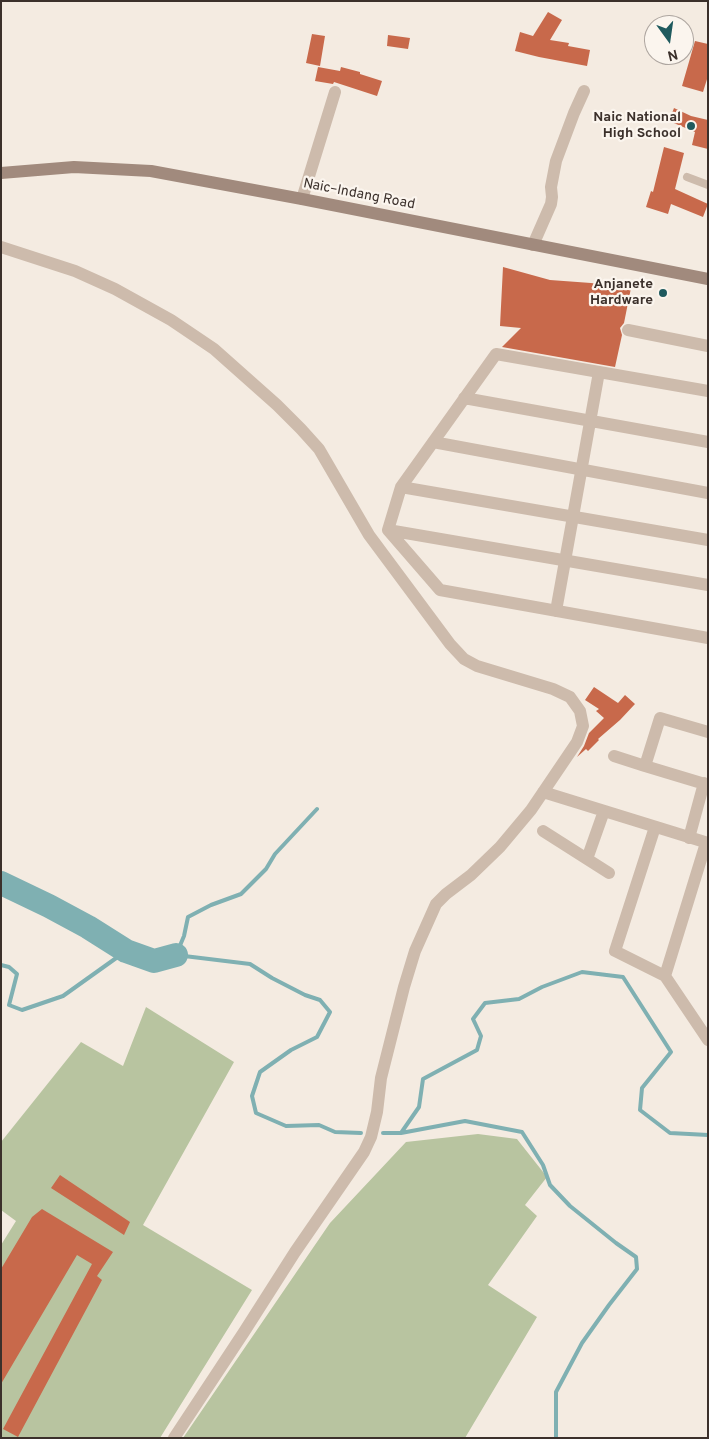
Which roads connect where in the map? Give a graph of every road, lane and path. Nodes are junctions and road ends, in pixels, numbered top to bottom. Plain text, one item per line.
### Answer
1 (584, 91) dead end
2 (334, 92) dead end
3 (1, 173) edge
4 (687, 177) dead end
5 (708, 185) edge
6 (302, 198) junction
7 (533, 245) junction
8 (1, 247) edge
9 (708, 279) edge
10 (628, 330) dead end
11 (708, 346) edge
12 (599, 372) junction
13 (708, 391) edge
14 (464, 398) junction
15 (590, 420) junction
16 (433, 442) junction
17 (708, 442) edge
18 (581, 469) junction
19 (401, 487) junction
20 (708, 493) edge
21 (573, 517) junction
22 (388, 530) junction
23 (708, 540) edge
24 (565, 560) junction
25 (708, 585) edge
26 (556, 611) junction
27 (708, 638) edge
28 (708, 732) edge
29 (614, 756) dead end
30 (645, 766) junction
31 (706, 784) edge
32 (543, 792) junction
33 (604, 812) junction
34 (655, 827) junction
35 (543, 831) dead end
36 (689, 838) junction
37 (707, 843) edge
38 (587, 859) junction
39 (609, 874) dead end
40 (665, 976) junction
41 (708, 1021) edge
42 (706, 1038) edge
43 (174, 1438) edge

1 - 7 street
2 - 6 street
3 - 6 main road, Naic–Indang Road
4 - 5 lane
6 - 7 main road, Naic–Indang Road
7 - 9 main road, Naic–Indang Road
8 - 32 street
10 - 11 street
12 - 13 street
12 - 14 street
12 - 15 street
14 - 15 street
14 - 16 street
15 - 17 street
15 - 18 street
16 - 18 street
16 - 19 street
18 - 20 street
18 - 21 street
19 - 21 street
19 - 22 street
21 - 23 street
21 - 24 street
22 - 24 street
22 - 26 street
24 - 25 street
24 - 26 street
26 - 27 street
28 - 30 street
29 - 30 street
30 - 31 street
31 - 36 street
32 - 33 street
32 - 43 street
33 - 34 street
33 - 38 street
34 - 36 street
34 - 40 street
35 - 38 street
36 - 37 street
37 - 40 street
38 - 39 street
40 - 42 street
41 - 42 street

